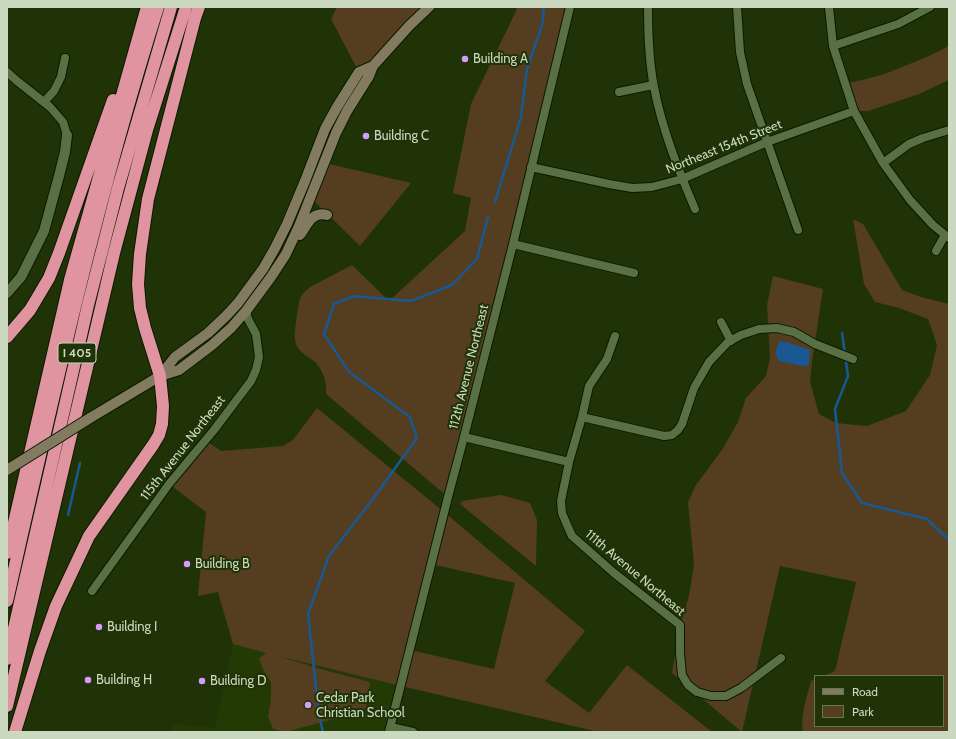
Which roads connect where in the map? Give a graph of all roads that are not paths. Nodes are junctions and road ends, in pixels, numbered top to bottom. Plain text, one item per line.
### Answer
1 (146, 7) edge
2 (158, 7) edge
3 (171, 7) edge
4 (186, 7) edge
5 (199, 7) edge
6 (429, 7) edge
7 (570, 7) edge
8 (648, 7) edge
9 (737, 7) edge
10 (829, 7) edge
11 (930, 7) edge
12 (833, 46) junction
13 (65, 58) dead end
14 (373, 66) junction
15 (7, 72) edge
16 (654, 85) junction
17 (619, 92) dead end
18 (44, 102) junction
19 (854, 111) junction
20 (949, 130) edge
21 (67, 135) joint
22 (767, 142) junction
23 (331, 143) junction
24 (883, 163) junction
25 (531, 167) junction
26 (682, 179) junction
27 (305, 182) junction
28 (695, 209) dead end
29 (327, 215) dead end
30 (798, 230) dead end
31 (947, 236) edge
32 (513, 244) junction
33 (936, 251) dead end
34 (286, 254) junction
35 (634, 273) dead end
36 (7, 293) edge
37 (246, 311) junction
38 (721, 322) dead end
39 (615, 336) dead end
40 (7, 337) edge
41 (731, 340) junction
42 (853, 359) dead end
43 (160, 376) junction
44 (41, 402) junction
45 (582, 417) junction
46 (464, 437) junction
47 (569, 462) junction
48 (7, 470) edge
49 (7, 516) edge
50 (7, 553) edge
51 (92, 591) dead end
52 (7, 601) edge
53 (781, 658) dead end
54 (7, 659) edge
55 (7, 706) edge
56 (390, 729) edge
57 (15, 732) edge
58 (413, 732) edge

1 - 40 highway
1 - 44 highway, I 405
2 - 52 highway, I 405
3 - 54 highway, I 405
4 - 55 highway, I 405
5 - 43 highway
6 - 14 main road
7 - 25 street, 112th Avenue Northeast
8 - 16 street
9 - 22 street
10 - 12 street
11 - 12 street
12 - 19 street
13 - 18 street
14 - 23 main road
14 - 27 main road
15 - 18 street
16 - 17 street
16 - 26 street
18 - 21 street
19 - 22 street, Northeast 154th Street
19 - 24 street
20 - 24 street
21 - 36 street
22 - 26 street, Northeast 154th Street
22 - 30 street
23 - 27 main road
23 - 34 main road
24 - 31 street
25 - 26 street, Northeast 154th Street
25 - 32 street, 112th Avenue Northeast
26 - 28 street
27 - 34 main road
27 - 43 main road
29 - 34 main road
31 - 33 street
32 - 35 street
32 - 46 street, 112th Avenue Northeast
34 - 37 main road
37 - 43 main road
37 - 51 street, 115th Avenue Northeast
38 - 41 street
39 - 45 street, 111th Avenue Northeast
41 - 42 street
41 - 45 street
43 - 48 main road, bridge
43 - 57 highway
44 - 49 highway
44 - 50 highway, I 405
45 - 47 street, 111th Avenue Northeast
46 - 47 street
46 - 56 street, 112th Avenue Northeast
47 - 53 street, 111th Avenue Northeast
56 - 58 street

